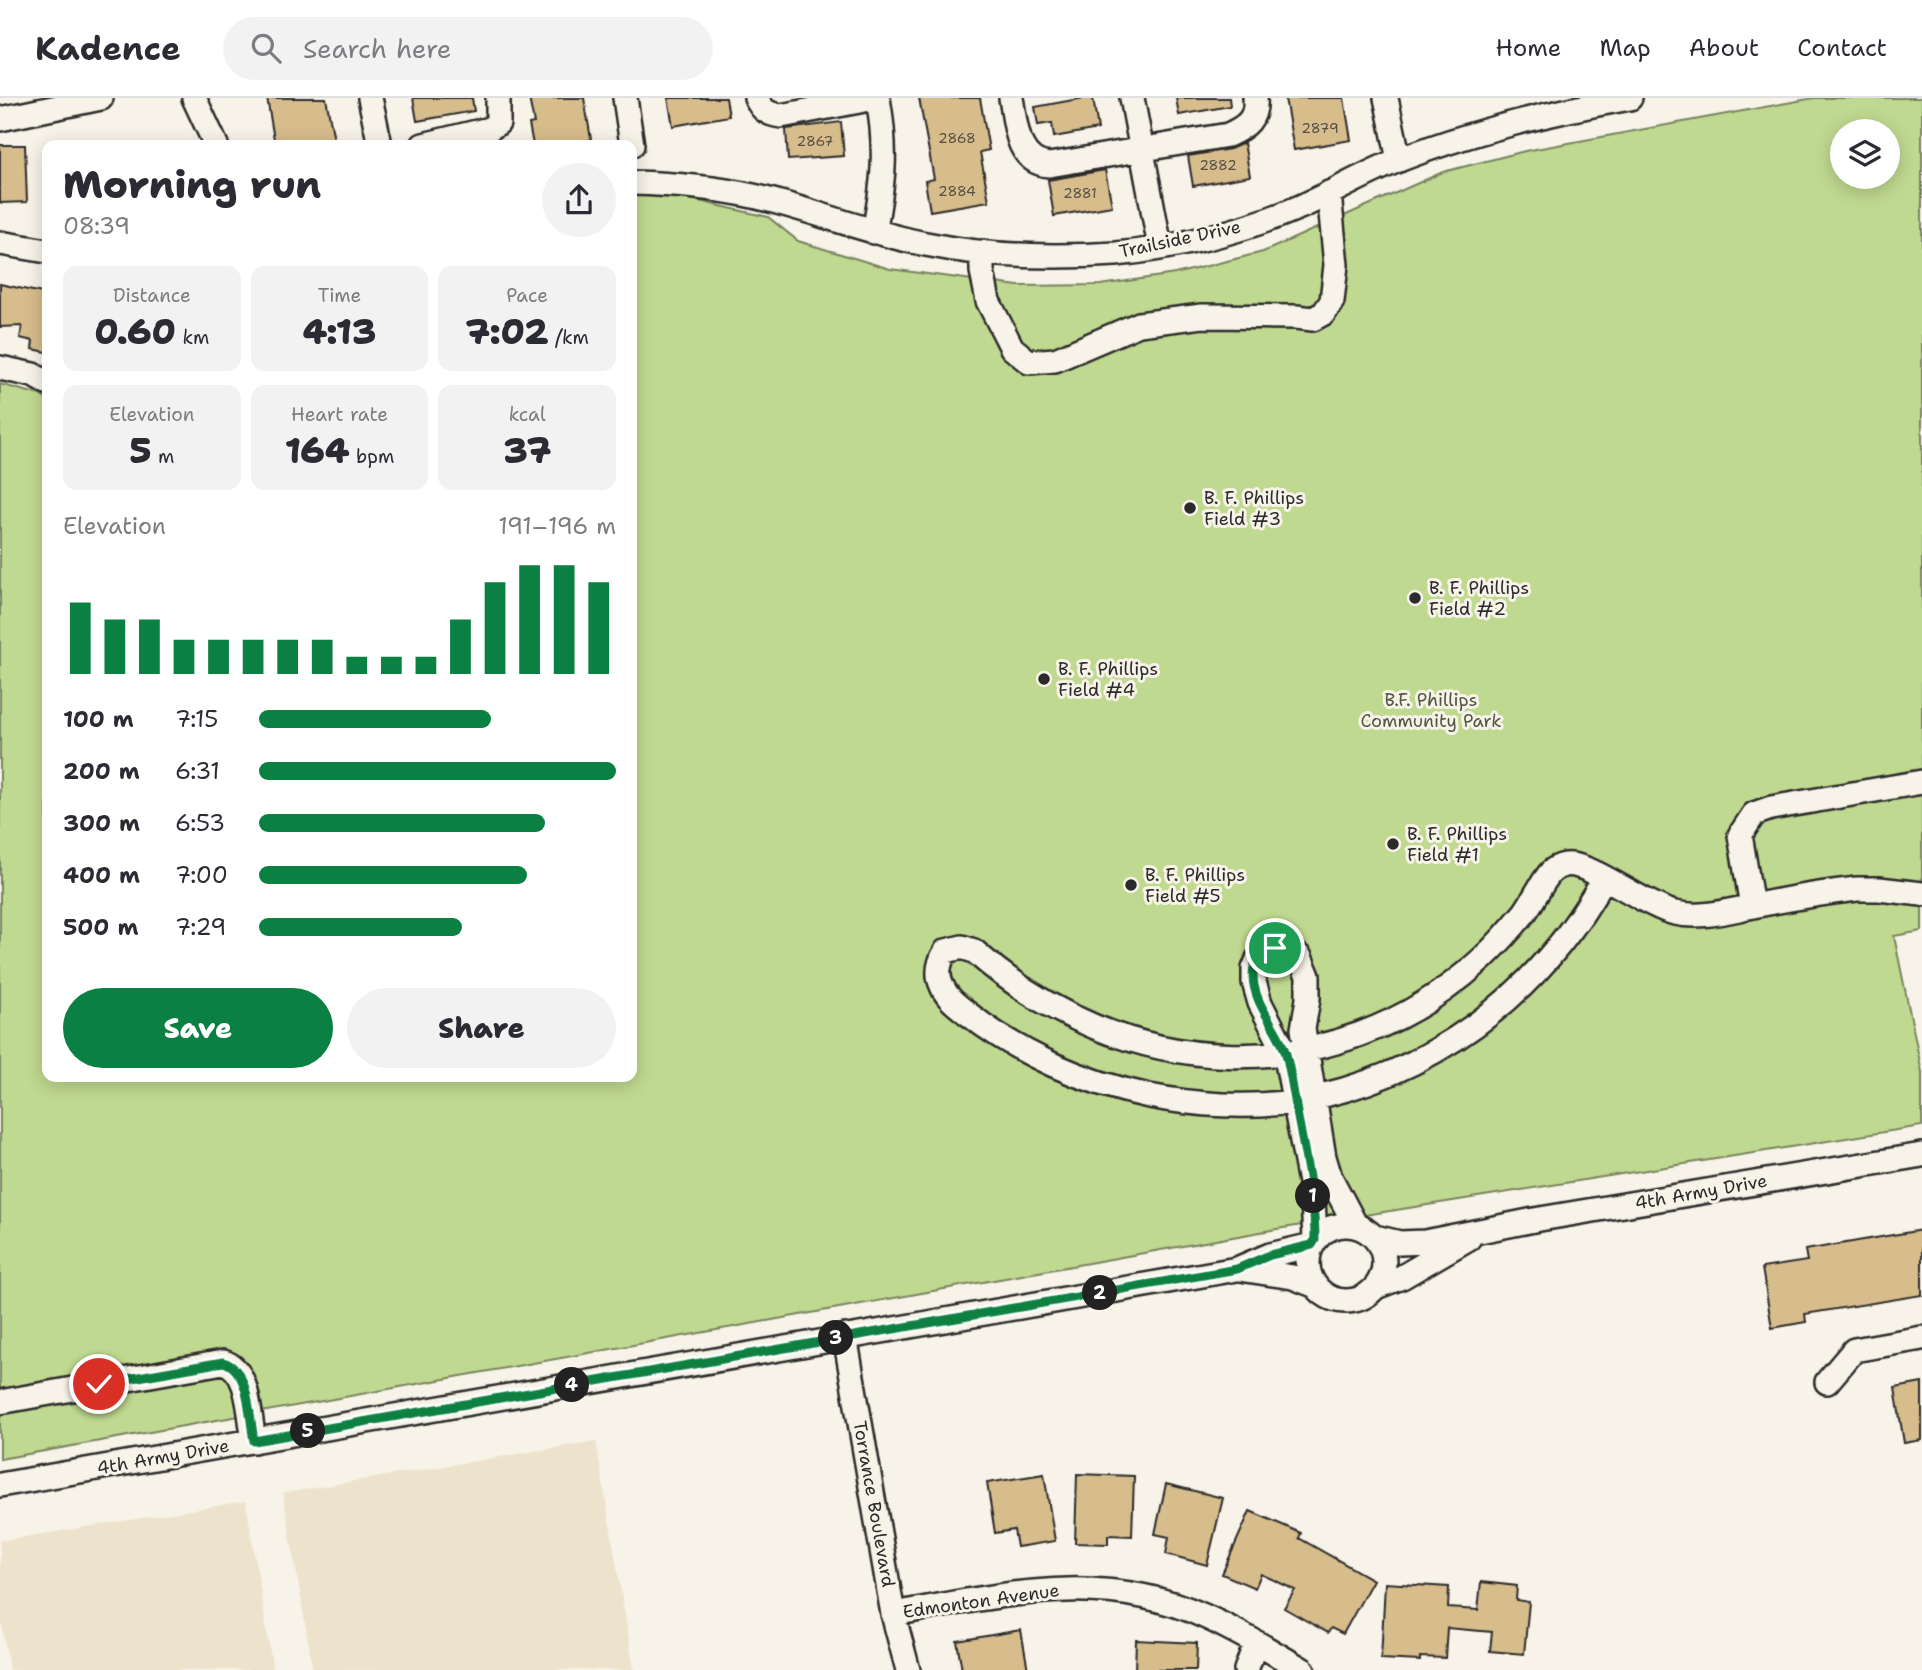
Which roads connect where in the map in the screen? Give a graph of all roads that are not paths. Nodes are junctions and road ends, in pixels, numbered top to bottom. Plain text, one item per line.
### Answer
1 (101, 98) edge
2 (194, 98) edge
3 (370, 98) edge
4 (498, 98) edge
5 (625, 98) edge
6 (756, 98) edge
7 (877, 98) edge
8 (1011, 98) edge
9 (1132, 98) edge
10 (1255, 98) edge
11 (1386, 98) edge
12 (1630, 98) edge
13 (0, 118) edge
14 (214, 140) edge
15 (379, 140) edge
16 (444, 140) edge
17 (631, 140) edge
18 (1141, 150) junction
19 (1399, 160) junction
20 (637, 184) edge
21 (1329, 193) junction
22 (874, 232) junction
23 (0, 243) edge
24 (1160, 247) junction
25 (42, 250) edge
26 (982, 253) junction
27 (0, 368) edge
28 (42, 380) edge
29 (1922, 782) edge
30 (1604, 878) junction
31 (1922, 894) edge
32 (1752, 906) junction
33 (1296, 1050) junction
34 (1304, 1099) junction
35 (1922, 1155) edge
36 (1365, 1231) junction
37 (1480, 1232) junction
38 (1313, 1242) junction
39 (1237, 1269) junction
40 (1316, 1286) junction
41 (1376, 1287) junction
42 (845, 1336) junction
43 (1922, 1338) edge
44 (1827, 1382) dead end
45 (0, 1402) edge
46 (254, 1441) junction
47 (0, 1485) edge
48 (893, 1615) junction
49 (1256, 1643) junction
50 (908, 1670) edge
51 (1246, 1670) edge
52 (1303, 1670) edge

1 - 13 street
2 - 14 street
3 - 15 street
4 - 16 street
5 - 17 street
6 - 7 street
7 - 22 street
8 - 18 street
9 - 18 street
10 - 18 street
11 - 19 street
12 - 19 street, Trailside Drive
18 - 24 street
19 - 21 street, Trailside Drive
20 - 22 street, Trailside Drive
21 - 24 street, Trailside Drive
21 - 26 street
22 - 26 street, Trailside Drive
23 - 25 street
24 - 26 street, Trailside Drive
27 - 28 street
29 - 32 street
30 - 32 street
30 - 33 street
30 - 34 street
31 - 32 street
33 - 34 street
33 - 34 street
34 - 36 street
34 - 38 street
35 - 37 street, 4th Army Drive
36 - 37 street, 4th Army Drive
36 - 38 street, 4th Army Drive
36 - 41 street
37 - 41 street, 4th Army Drive
38 - 39 street, 4th Army Drive
38 - 40 street
39 - 40 street, 4th Army Drive
39 - 42 street, 4th Army Drive
40 - 41 street, 4th Army Drive
42 - 46 street, 4th Army Drive
42 - 48 street, Torrance Boulevard
43 - 44 street
45 - 46 street
46 - 47 street, 4th Army Drive
48 - 49 street, Edmonton Avenue
48 - 50 street, Torrance Boulevard
49 - 51 street
49 - 52 street, Edmonton Avenue

